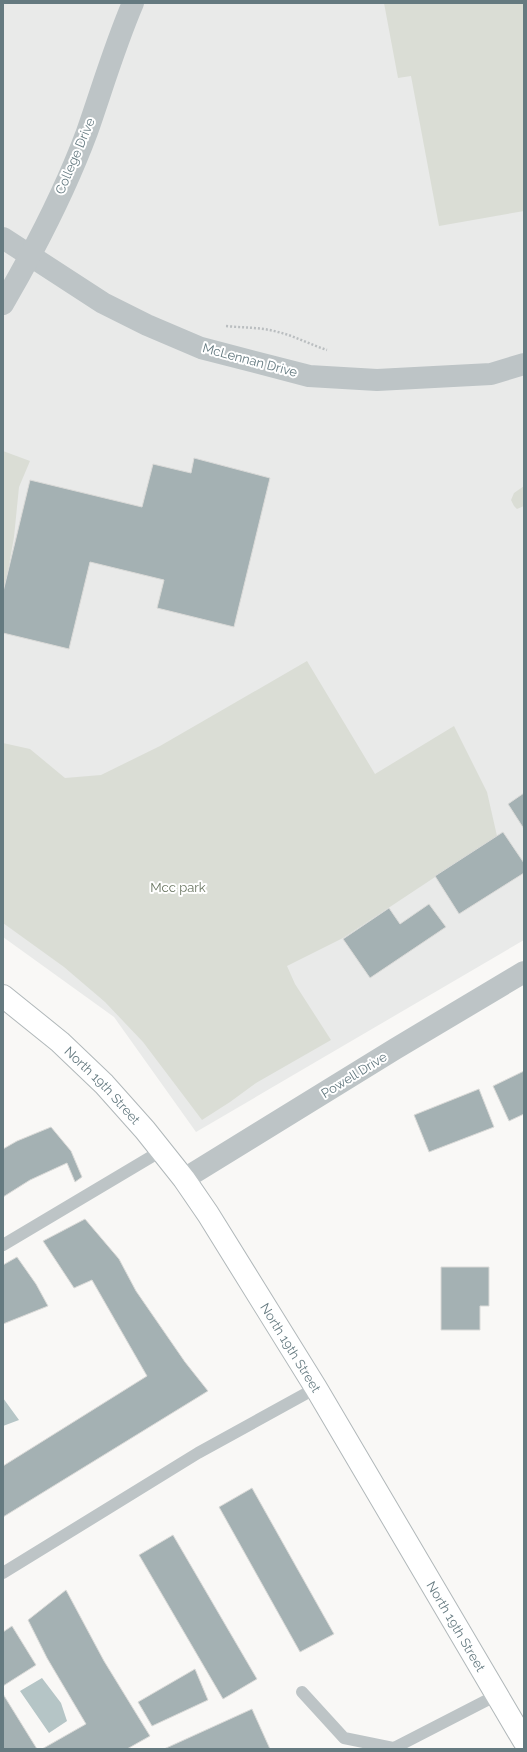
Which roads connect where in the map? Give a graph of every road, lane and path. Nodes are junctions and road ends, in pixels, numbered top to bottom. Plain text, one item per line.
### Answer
1 (133, 3) edge
2 (3, 238) edge
3 (30, 255) junction
4 (3, 304) edge
5 (224, 326) dead end
6 (333, 351) dead end
7 (524, 364) edge
8 (524, 972) edge
9 (3, 996) edge
10 (161, 1150) junction
11 (184, 1179) junction
12 (3, 1245) edge
13 (316, 1388) junction
14 (3, 1573) edge
15 (302, 1692) dead end
16 (497, 1695) junction
17 (524, 1742) edge
18 (392, 1748) edge

1 - 3 street, College Drive
2 - 3 street, McLennan Drive
3 - 4 street, College Drive
3 - 7 street, McLennan Drive
5 - 6 path
8 - 11 street, Powell Drive
9 - 10 main road, North 19th Street
10 - 11 main road, North 19th Street
10 - 12 lane
11 - 13 main road, North 19th Street
13 - 14 lane
13 - 16 main road, North 19th Street
15 - 18 lane
16 - 17 main road, North 19th Street
16 - 18 lane

